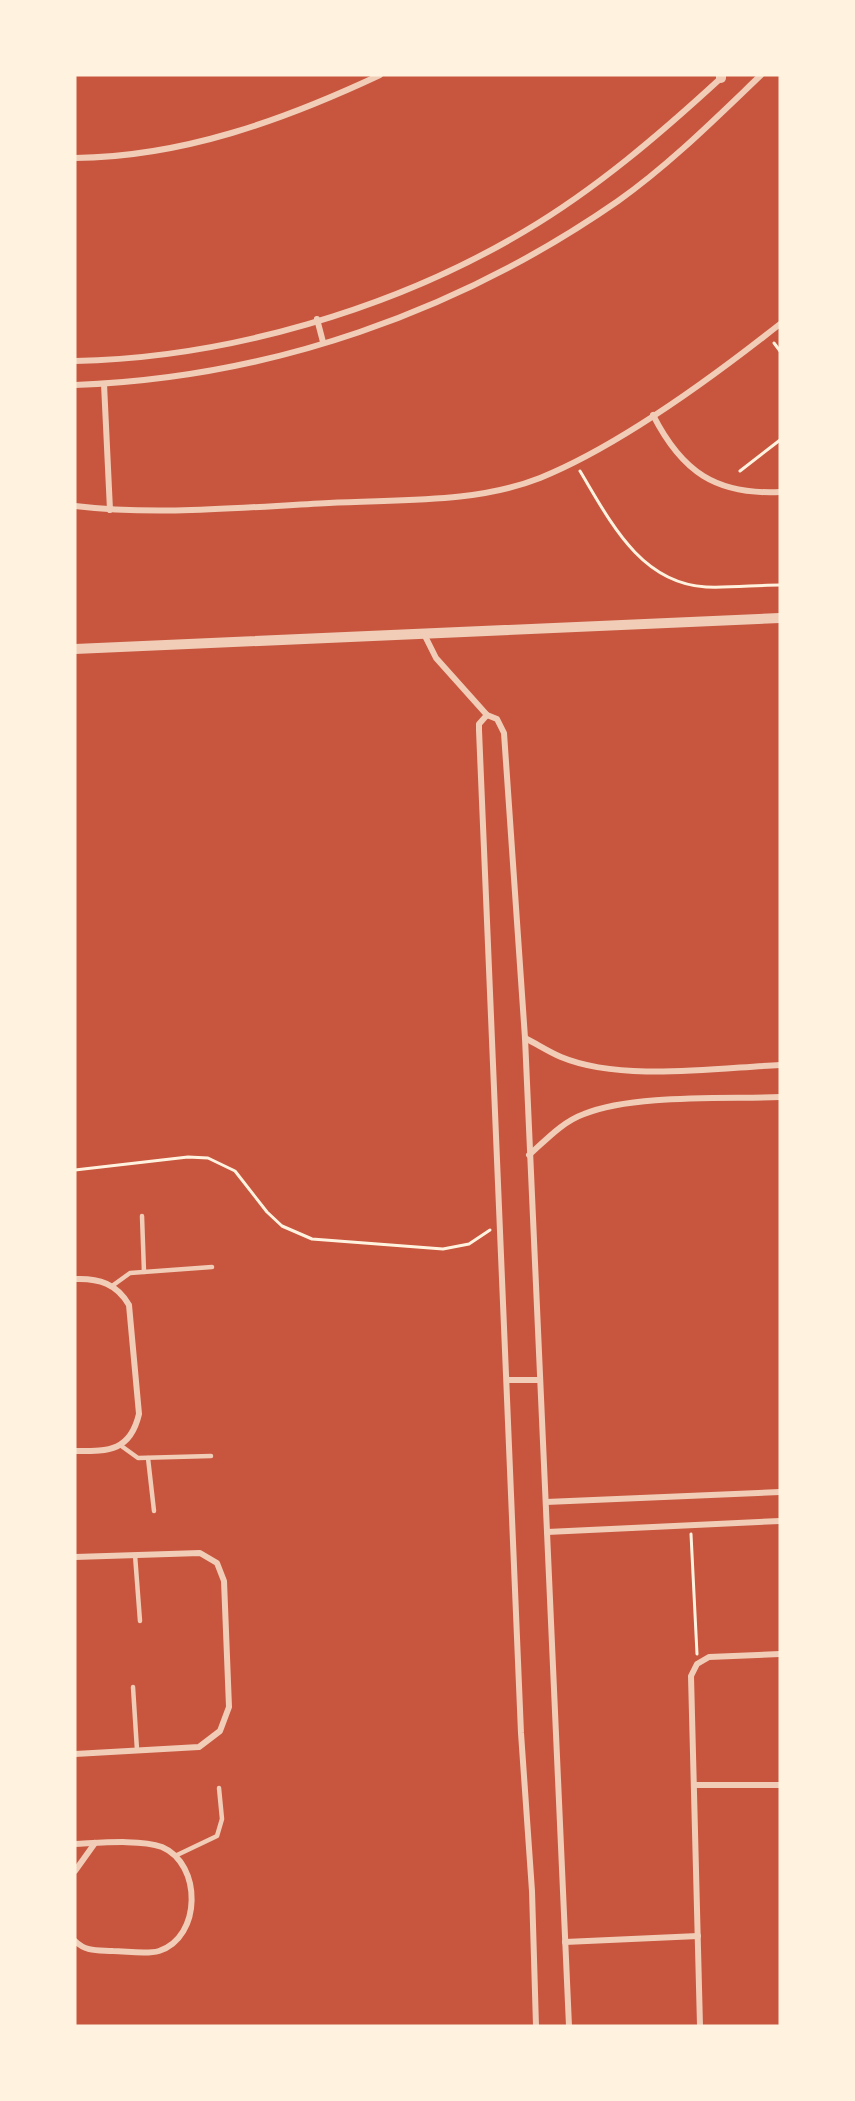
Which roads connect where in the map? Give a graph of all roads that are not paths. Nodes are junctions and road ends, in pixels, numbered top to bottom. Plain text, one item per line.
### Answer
1 (380, 75) edge
2 (761, 75) edge
3 (722, 76) edge
4 (75, 158) edge
5 (317, 319) junction
6 (780, 324) edge
7 (323, 342) junction
8 (75, 361) edge
9 (104, 384) junction
10 (75, 385) edge
11 (653, 416) junction
12 (780, 492) edge
13 (75, 506) edge
14 (110, 510) junction
15 (780, 618) edge
16 (424, 633) junction
17 (75, 650) edge
18 (487, 715) junction
19 (525, 1038) junction
20 (780, 1065) edge
21 (780, 1097) edge
22 (529, 1155) junction
23 (142, 1216) dead end
24 (212, 1267) dead end
25 (144, 1272) junction
26 (75, 1279) edge
27 (112, 1286) junction
28 (507, 1380) junction
29 (538, 1380) junction
30 (120, 1445) junction
31 (75, 1451) edge
32 (211, 1456) dead end
33 (148, 1458) junction
34 (780, 1492) edge
35 (546, 1502) junction
36 (154, 1511) dead end
37 (780, 1521) edge
38 (546, 1532) junction
39 (135, 1555) junction
40 (75, 1557) edge
41 (140, 1621) dead end
42 (780, 1654) edge
43 (133, 1687) dead end
44 (137, 1750) junction
45 (75, 1754) edge
46 (694, 1785) junction
47 (780, 1785) edge
48 (219, 1788) dead end
49 (94, 1843) junction
50 (75, 1844) edge
51 (175, 1856) junction
52 (75, 1871) edge
53 (698, 1936) junction
54 (75, 1941) edge
55 (565, 1942) junction
56 (536, 2026) edge
57 (569, 2026) edge
58 (700, 2026) edge

1 - 4 street
2 - 7 street
3 - 5 street
5 - 7 street
5 - 8 street
6 - 11 street
7 - 9 street
9 - 10 street
9 - 14 street
11 - 12 street
11 - 14 street
13 - 14 street
15 - 16 street
16 - 17 street
16 - 18 street
18 - 19 street
18 - 28 street
19 - 20 street
19 - 22 street
21 - 22 street
22 - 29 street
23 - 25 lane
24 - 25 lane
25 - 27 lane
26 - 27 street
27 - 30 street
28 - 29 street
28 - 56 street
29 - 35 street
30 - 31 street
30 - 33 lane
32 - 33 lane
33 - 36 lane
34 - 35 street
35 - 38 street
37 - 38 street
38 - 55 street
39 - 40 street
39 - 41 lane
39 - 44 street
42 - 46 street
43 - 44 lane
44 - 45 street
46 - 47 street
46 - 53 street
48 - 51 lane
49 - 50 street
49 - 51 street
49 - 52 street
51 - 54 street
53 - 55 street
53 - 58 street
55 - 57 street

